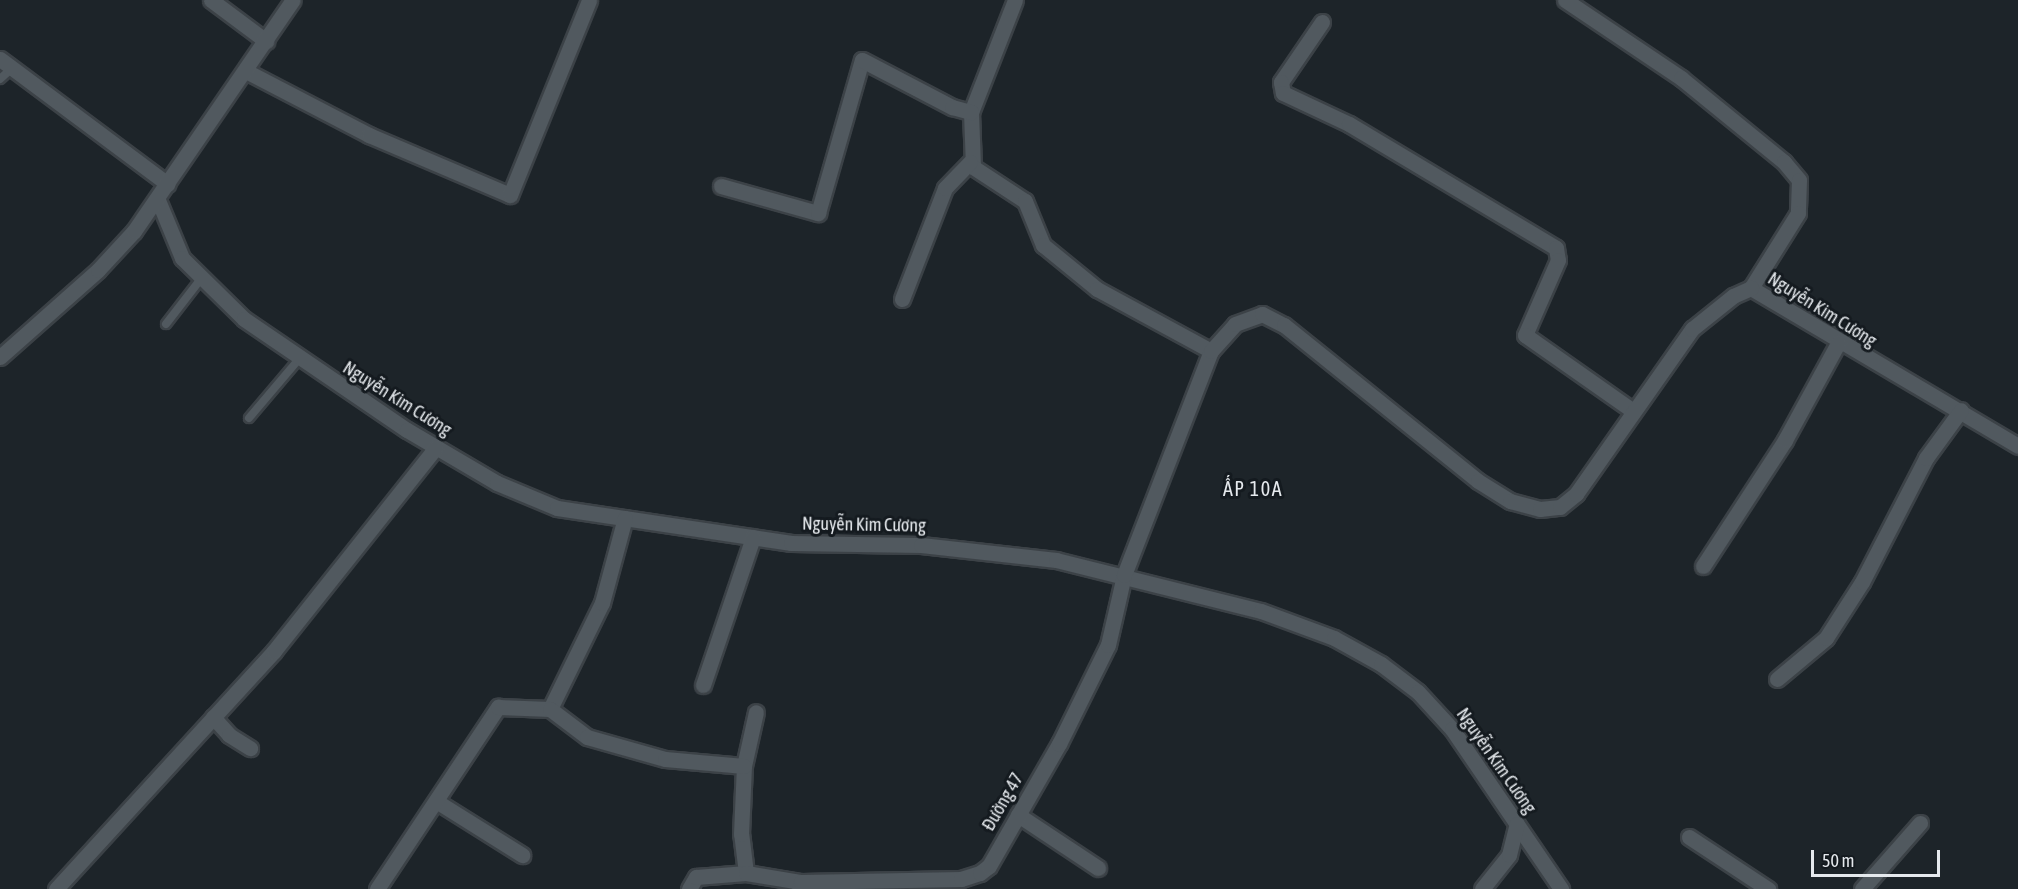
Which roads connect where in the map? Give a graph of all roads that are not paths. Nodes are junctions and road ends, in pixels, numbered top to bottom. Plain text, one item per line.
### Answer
1 (211, 0) edge
2 (293, 0) edge
3 (589, 0) edge
4 (1015, 0) edge
5 (1565, 0) edge
6 (1322, 22) dead end
7 (266, 41) junction
8 (4, 69) edge
9 (246, 70) junction
10 (971, 112) junction
11 (970, 162) junction
12 (168, 184) junction
13 (721, 186) dead end
14 (158, 200) junction
15 (200, 280) junction
16 (1751, 288) junction
17 (902, 299) dead end
18 (166, 324) dead end
19 (1838, 343) junction
20 (1211, 351) junction
21 (0, 357) edge
22 (299, 359) junction
23 (1961, 410) junction
24 (1633, 411) junction
25 (249, 418) dead end
26 (2018, 446) edge
27 (436, 447) junction
28 (625, 518) junction
29 (753, 537) junction
30 (1703, 566) dead end
31 (1124, 575) junction
32 (1777, 679) dead end
33 (703, 685) dead end
34 (550, 709) junction
35 (756, 712) dead end
36 (213, 717) junction
37 (250, 748) dead end
38 (744, 766) junction
39 (436, 801) junction
40 (1018, 815) junction
41 (1920, 823) dead end
42 (1517, 824) junction
43 (1689, 837) dead end
44 (522, 855) dead end
45 (1098, 868) dead end
46 (746, 873) junction
47 (961, 879) junction
48 (800, 886) edge
49 (56, 889) edge
50 (378, 889) edge
51 (689, 889) edge
52 (973, 889) edge
53 (1482, 889) edge
54 (1561, 889) edge
55 (1768, 889) edge
56 (1862, 889) edge

1 - 7 street
2 - 7 street
3 - 9 street
4 - 10 street
5 - 16 street, Nguyễn Kim Cương
6 - 24 street
7 - 9 street
8 - 12 street
9 - 12 street
10 - 11 street
10 - 13 street
11 - 17 street
11 - 20 street
12 - 14 street
14 - 15 street, Nguyễn Kim Cương
14 - 21 street
15 - 18 lane
15 - 22 street, Nguyễn Kim Cương
16 - 19 street, Nguyễn Kim Cương
16 - 24 street
19 - 23 street, Nguyễn Kim Cương
19 - 30 street
20 - 24 street
20 - 31 street, Đường 47
22 - 25 lane
22 - 27 street, Nguyễn Kim Cương
23 - 26 street, Nguyễn Kim Cương
23 - 32 street
27 - 28 street, Nguyễn Kim Cương
27 - 36 street
28 - 29 street, Nguyễn Kim Cương
28 - 34 street
29 - 31 street, Nguyễn Kim Cương
29 - 33 street
31 - 40 street, Đường 47
31 - 42 street, Nguyễn Kim Cương
34 - 38 street
34 - 39 street
35 - 38 street
36 - 37 street
36 - 49 street
38 - 46 street
39 - 44 street
39 - 50 street
40 - 45 street
40 - 47 street, Đường 47
41 - 56 street
42 - 53 street
42 - 54 street, Nguyễn Kim Cương
43 - 55 street
46 - 48 street, Đường 47
46 - 51 street, Đường 47
47 - 48 street, Đường 47
47 - 52 street

